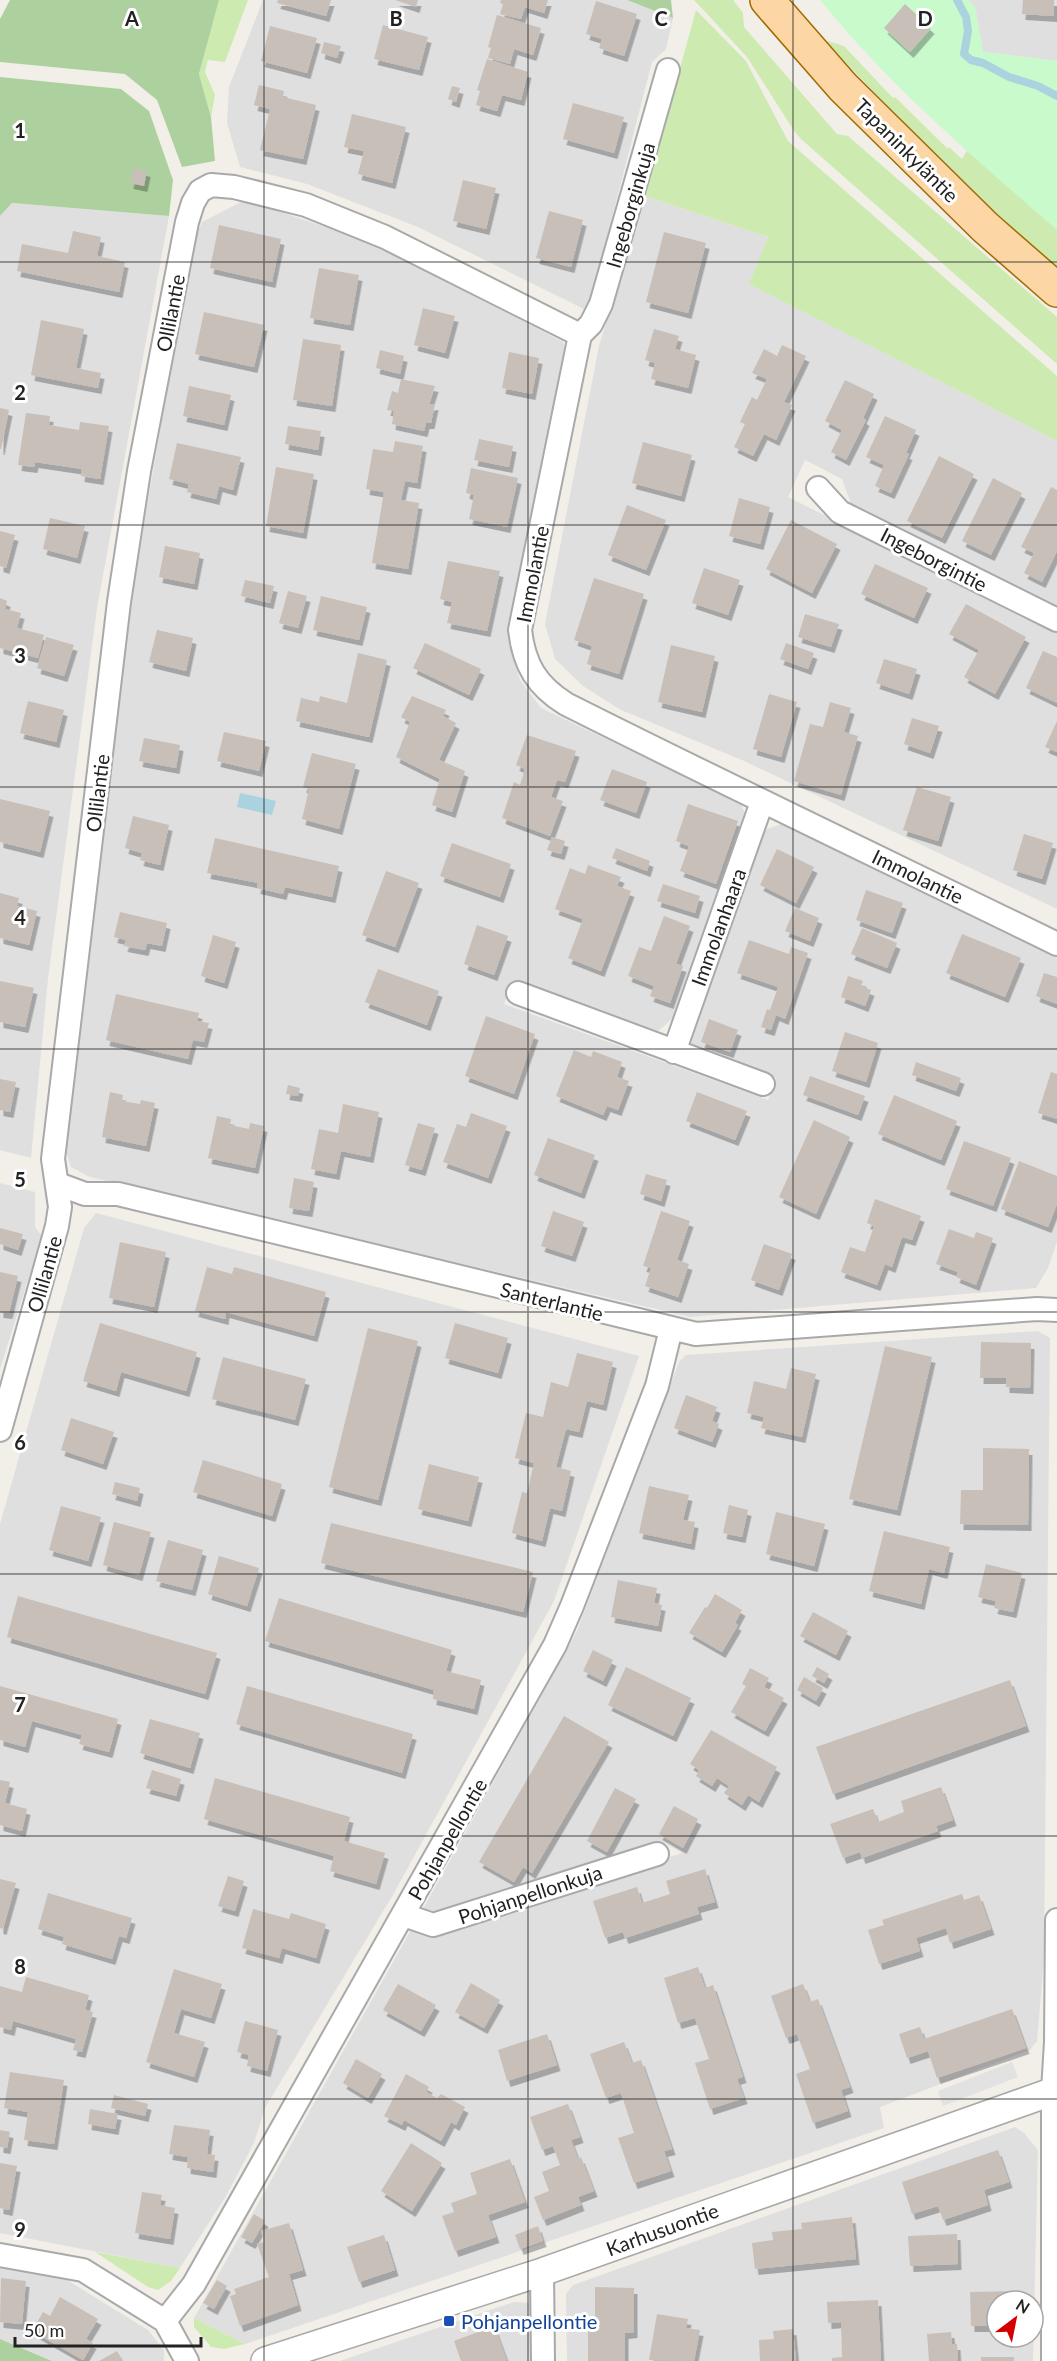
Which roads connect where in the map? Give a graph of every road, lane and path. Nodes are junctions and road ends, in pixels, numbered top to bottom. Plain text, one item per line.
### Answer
1 (767, 0) edge
2 (668, 70) dead end
3 (1057, 290) edge
4 (580, 335) junction
5 (818, 488) dead end
6 (1057, 620) edge
7 (762, 802) junction
8 (1057, 944) edge
9 (518, 993) dead end
10 (674, 1052) junction
11 (764, 1084) dead end
12 (58, 1184) junction
13 (1057, 1310) edge
14 (671, 1329) junction
15 (0, 1430) edge
16 (657, 1854) dead end
17 (404, 1915) junction
18 (1057, 1920) edge
19 (1055, 2091) edge
20 (0, 2255) edge
21 (542, 2272) junction
22 (1056, 2288) edge
23 (165, 2321) junction
24 (187, 2361) edge
25 (265, 2361) edge
26 (543, 2361) edge
27 (1053, 2361) edge

1 - 3 main road, Tapaninkyläntie
2 - 4 street, Ingeborginkuja
4 - 7 street, Immolantie
4 - 12 street, Ollilantie
5 - 6 street, Ingeborgintie
7 - 8 street, Immolantie
7 - 10 street, Immolanhaara
9 - 10 street
10 - 11 street
12 - 14 street, Santerlantie
12 - 15 street, Ollilantie
13 - 14 street, Santerlantie
14 - 17 street, Pohjanpellontie
16 - 17 street, Pohjanpellonkuja
17 - 23 street, Pohjanpellontie
18 - 19 street
19 - 21 street, Karhusuontie
19 - 22 street
20 - 23 street
21 - 25 street, Karhusuontie
21 - 26 street
22 - 27 street
23 - 24 street

